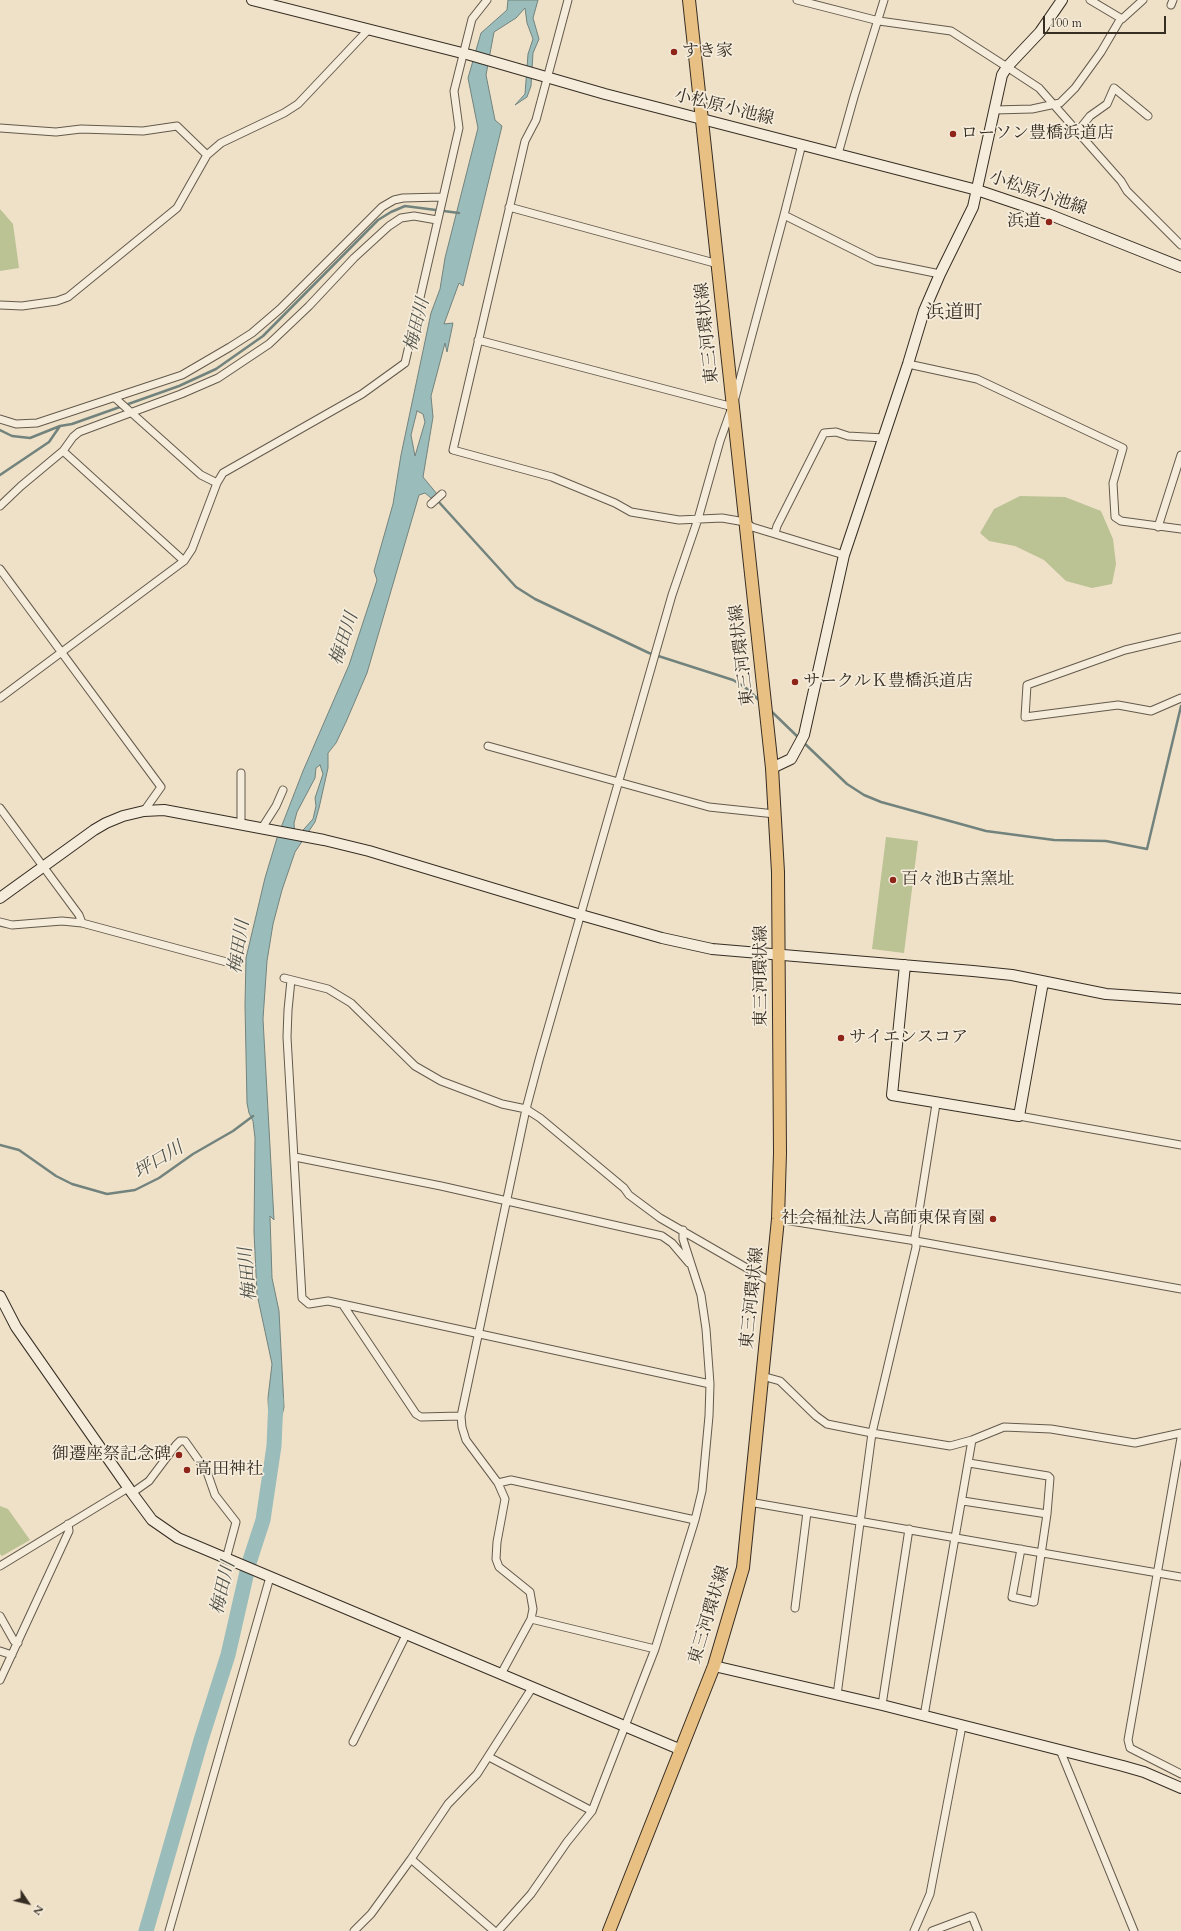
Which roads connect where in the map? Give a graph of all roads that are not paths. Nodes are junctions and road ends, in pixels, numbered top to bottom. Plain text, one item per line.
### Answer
1 (252, 0) edge
2 (487, 0) edge
3 (568, 0) edge
4 (690, 0) edge
5 (797, 0) edge
6 (884, 0) edge
7 (1062, 0) edge
8 (1090, 0) edge
9 (1143, 0) edge
10 (1121, 18) junction
11 (878, 21) junction
12 (368, 30) junction
13 (466, 55) junction
14 (1007, 67) junction
15 (543, 76) junction
16 (1054, 104) junction
17 (994, 110) junction
18 (1148, 116) dead end
19 (703, 119) junction
20 (0, 128) edge
21 (1078, 131) junction
22 (802, 144) junction
23 (838, 154) junction
24 (207, 155) junction
25 (977, 190) junction
26 (442, 197) junction
27 (508, 208) junction
28 (438, 214) junction
29 (784, 216) junction
30 (1181, 245) edge
31 (718, 264) junction
32 (1181, 267) edge
33 (940, 274) junction
34 (0, 305) edge
35 (478, 340) junction
36 (908, 364) junction
37 (115, 398) junction
38 (733, 407) junction
39 (130, 412) junction
40 (0, 419) edge
41 (884, 438) junction
42 (62, 451) junction
43 (1181, 455) edge
44 (217, 483) junction
45 (442, 494) dead end
46 (431, 504) dead end
47 (0, 506) edge
48 (698, 519) junction
49 (745, 522) junction
50 (1158, 527) junction
51 (1181, 529) edge
52 (775, 533) junction
53 (844, 555) junction
54 (184, 561) junction
55 (0, 570) edge
56 (1181, 637) edge
57 (62, 653) junction
58 (0, 698) edge
59 (1181, 698) edge
60 (488, 746) dead end
61 (772, 768) junction
62 (241, 773) dead end
63 (619, 783) junction
64 (283, 790) dead end
65 (0, 808) edge
66 (144, 811) junction
67 (775, 814) junction
68 (241, 824) junction
69 (262, 828) junction
70 (44, 867) junction
71 (0, 898) edge
72 (581, 915) junction
73 (0, 922) edge
74 (82, 923) junction
75 (778, 955) junction
76 (234, 964) dead end
77 (905, 966) junction
78 (1043, 982) junction
79 (1181, 999) edge
80 (936, 1104) junction
81 (526, 1108) junction
82 (1019, 1116) junction
83 (1181, 1145) edge
84 (295, 1157) junction
85 (507, 1202) junction
86 (778, 1219) junction
87 (683, 1230) junction
88 (916, 1241) junction
89 (692, 1266) junction
90 (771, 1282) junction
91 (1181, 1289) edge
92 (0, 1296) edge
93 (343, 1305) junction
94 (478, 1335) junction
95 (762, 1376) junction
96 (710, 1384) junction
97 (461, 1416) junction
98 (1181, 1432) edge
99 (872, 1434) junction
100 (1181, 1438) edge
101 (972, 1440) junction
102 (969, 1463) junction
103 (498, 1483) junction
104 (130, 1490) junction
105 (963, 1501) junction
106 (749, 1502) junction
107 (807, 1512) junction
108 (1047, 1514) junction
109 (695, 1520) junction
110 (860, 1520) junction
111 (68, 1524) junction
112 (909, 1529) junction
113 (956, 1537) junction
114 (1021, 1549) junction
115 (1042, 1552) junction
116 (226, 1558) junction
117 (0, 1566) edge
118 (1159, 1573) junction
119 (269, 1577) junction
120 (1181, 1577) edge
121 (796, 1608) dead end
122 (0, 1616) edge
123 (531, 1619) junction
124 (406, 1635) junction
125 (18, 1642) junction
126 (655, 1649) junction
127 (0, 1651) edge
128 (12, 1655) junction
129 (714, 1666) junction
130 (501, 1674) junction
131 (0, 1680) edge
132 (532, 1688) junction
133 (837, 1695) junction
134 (882, 1705) junction
135 (924, 1716) junction
136 (962, 1726) junction
137 (625, 1727) junction
138 (353, 1742) dead end
139 (679, 1749) junction
140 (1060, 1750) junction
141 (489, 1757) junction
142 (1181, 1774) edge
143 (1181, 1788) edge
144 (592, 1810) junction
145 (411, 1859) junction
146 (169, 1931) edge
147 (354, 1931) edge
148 (494, 1931) edge
149 (498, 1931) edge
150 (609, 1931) edge
151 (914, 1931) edge
152 (932, 1931) edge
153 (978, 1931) edge
154 (1134, 1931) edge

1 - 12 street, 小松原小池線
2 - 13 street
3 - 15 street
4 - 19 main road, 東三河環状線
5 - 11 street
6 - 11 street
7 - 14 street
8 - 10 street
9 - 10 street
10 - 16 street
11 - 14 street
11 - 23 street
12 - 13 street, 小松原小池線
12 - 24 street
13 - 15 street, 小松原小池線
13 - 26 street
14 - 16 street
14 - 17 street
15 - 19 street, 小松原小池線
15 - 27 street
16 - 17 street
16 - 21 street
17 - 25 street
18 - 21 street
19 - 22 street, 小松原小池線
19 - 31 main road, 東三河環状線
20 - 24 street
21 - 30 street
22 - 23 street, 小松原小池線
22 - 29 street
23 - 25 street, 小松原小池線
24 - 34 street
25 - 32 street, 小松原小池線
25 - 33 street
26 - 28 street
26 - 37 street
27 - 31 street
27 - 35 street
28 - 39 street
28 - 44 street
29 - 33 street
29 - 38 street
31 - 38 main road, 東三河環状線
33 - 36 street
35 - 38 street
35 - 48 street
36 - 41 street
36 - 50 street
37 - 39 street
37 - 40 street
38 - 48 street
38 - 49 main road, 東三河環状線
39 - 42 street
39 - 44 street
41 - 52 street
41 - 53 street
42 - 47 street
42 - 54 street
43 - 50 street
44 - 54 street
45 - 46 street
48 - 49 street
48 - 63 street
49 - 52 street
49 - 61 main road, 東三河環状線
50 - 51 street
52 - 53 street
53 - 61 street
54 - 57 street
55 - 57 street
56 - 59 street
57 - 58 street
57 - 66 street
60 - 63 street
61 - 67 main road, 東三河環状線
62 - 68 street
63 - 67 street
63 - 72 street
64 - 69 street
65 - 70 street
66 - 68 street
66 - 70 street
67 - 75 main road, 東三河環状線
68 - 69 street
69 - 72 street
70 - 71 street
70 - 74 street
72 - 75 street
72 - 81 street
73 - 74 street
74 - 76 street
75 - 77 street
75 - 86 main road, 東三河環状線
77 - 78 street
77 - 80 street
78 - 79 street
78 - 82 street
80 - 82 street
80 - 88 street
81 - 84 street
81 - 85 street
81 - 87 street
82 - 83 street
84 - 85 street
84 - 93 street
85 - 89 street
85 - 94 street
86 - 88 street
86 - 90 main road, 東三河環状線
87 - 89 street
87 - 90 street
88 - 91 street
88 - 99 street
89 - 96 street
90 - 95 main road, 東三河環状線
92 - 104 street
93 - 94 street
93 - 97 street
94 - 96 street
94 - 97 street
95 - 99 street
95 - 106 main road, 東三河環状線
96 - 109 street
97 - 103 street
98 - 101 street
99 - 101 street
99 - 110 street
100 - 118 street
101 - 102 street
102 - 105 street
102 - 108 street
103 - 109 street
103 - 123 street
104 - 111 street
104 - 116 street
104 - 116 street
105 - 108 street
105 - 113 street
106 - 107 street
106 - 129 main road, 東三河環状線
107 - 110 street
107 - 121 street
108 - 115 street
109 - 126 street
110 - 112 street
110 - 133 street
111 - 117 street
111 - 125 street
112 - 113 street
112 - 134 street
113 - 114 street
113 - 135 street
114 - 115 street
114 - 115 street
115 - 118 street
116 - 119 street
118 - 120 street
118 - 142 street
119 - 124 street
119 - 146 street
122 - 125 street
123 - 126 street
123 - 130 street
124 - 130 street
124 - 138 street
125 - 128 street
126 - 137 street
127 - 128 street
128 - 131 street
129 - 133 street
129 - 139 main road, 東三河環状線
130 - 132 street
132 - 137 street
132 - 141 street
133 - 134 street
134 - 135 street
135 - 136 street
136 - 140 street
136 - 151 street
137 - 139 street
137 - 144 street
139 - 150 main road, 東三河環状線
140 - 143 street
140 - 154 street
141 - 144 street
141 - 145 street
144 - 149 street
145 - 147 street
145 - 148 street
152 - 153 street

